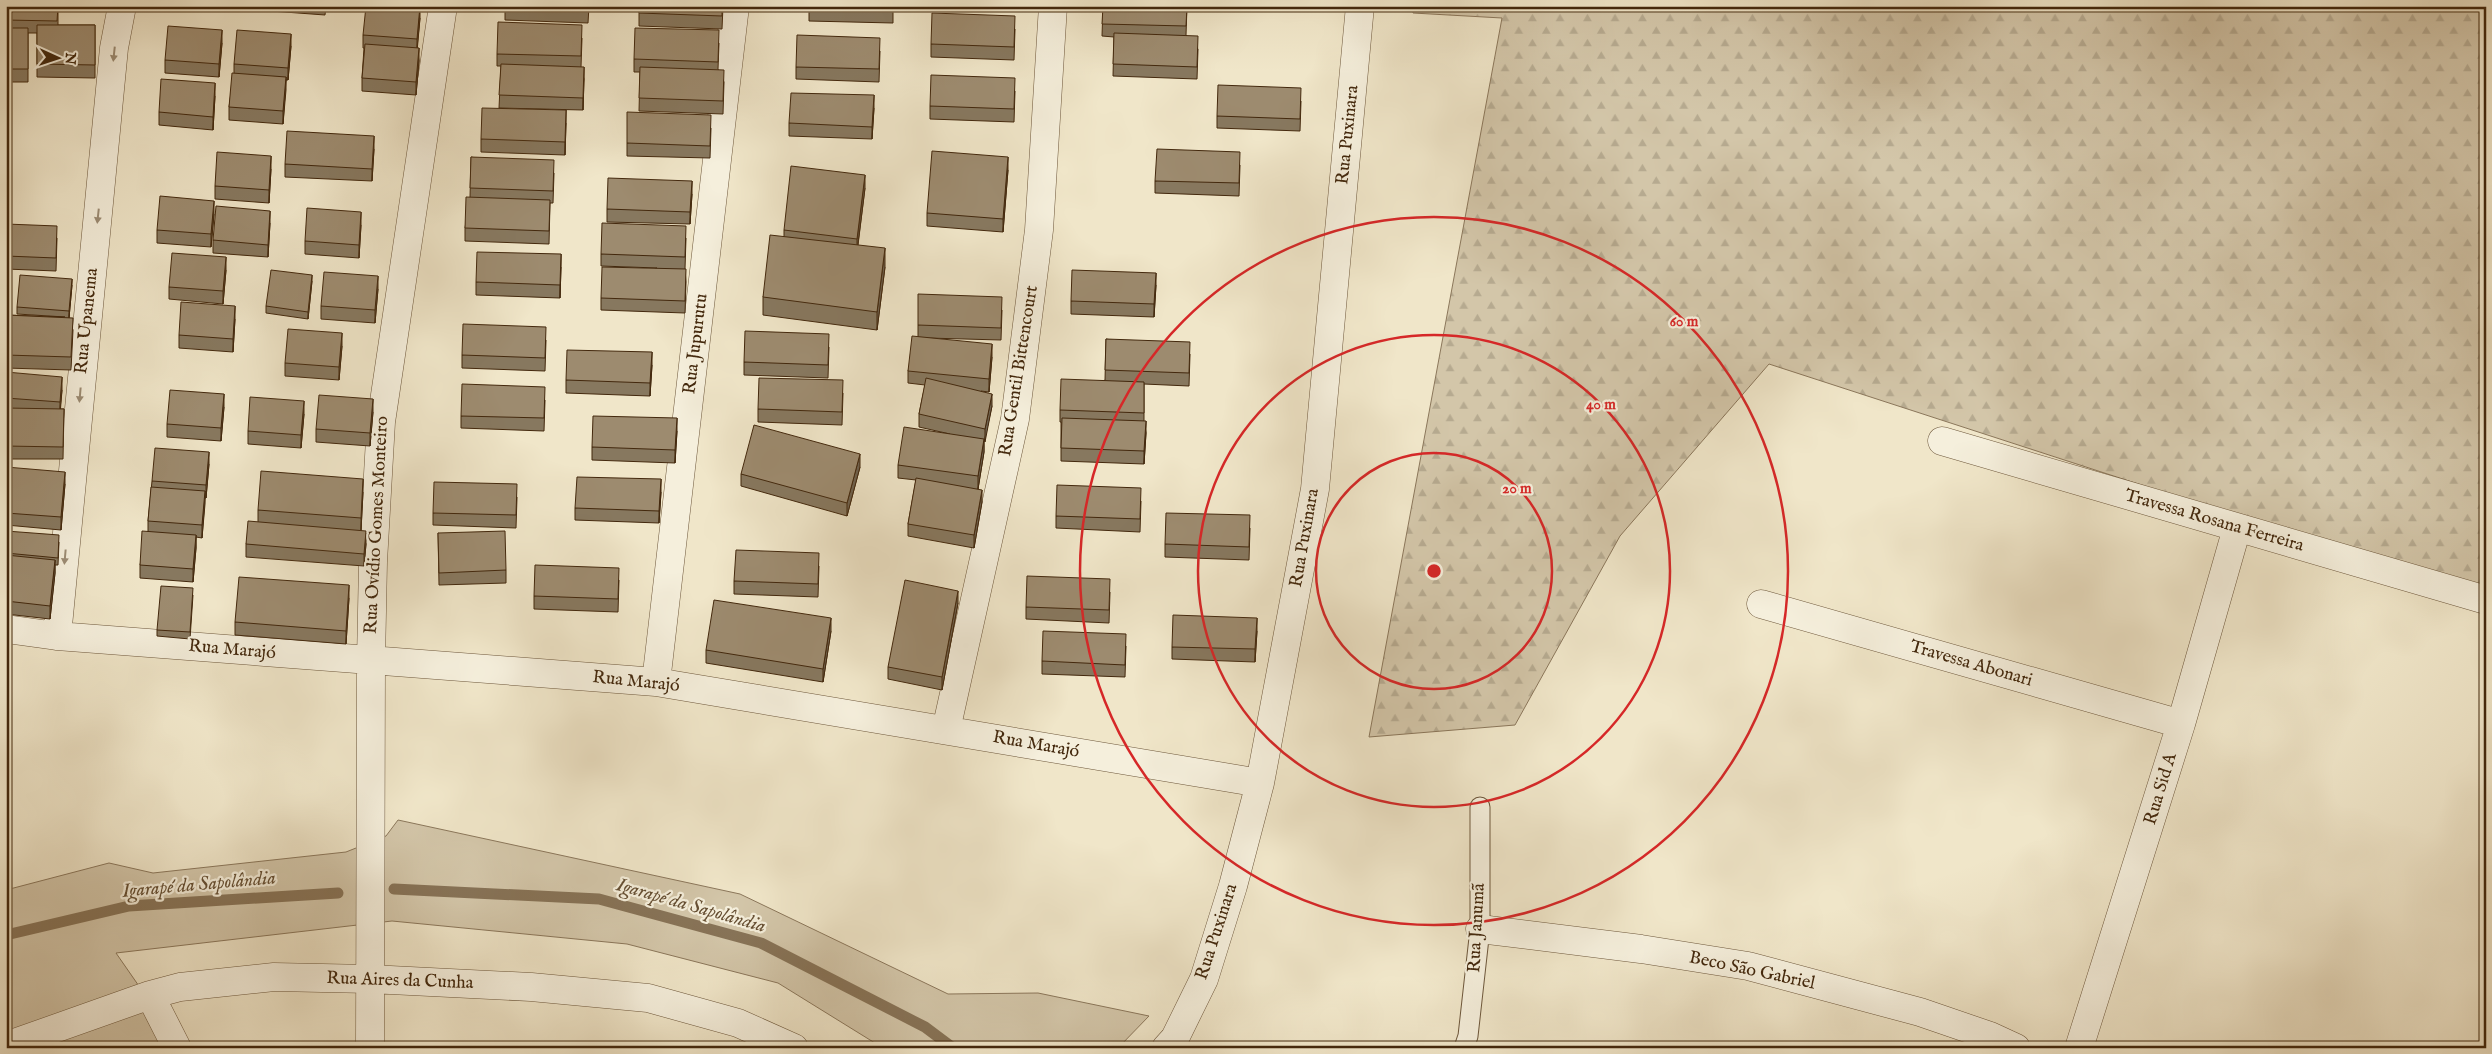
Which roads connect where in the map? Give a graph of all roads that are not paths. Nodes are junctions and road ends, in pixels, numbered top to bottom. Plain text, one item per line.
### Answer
1 (122, 6) edge
2 (443, 6) edge
3 (734, 6) edge
4 (1053, 6) edge
5 (1360, 6) edge
6 (1942, 441) dead end
7 (2237, 528) junction
8 (2486, 600) edge
9 (1761, 604) dead end
10 (6, 629) edge
11 (57, 636) junction
12 (371, 661) junction
13 (656, 682) junction
14 (2181, 724) junction
15 (946, 730) junction
16 (1260, 783) junction
17 (1480, 808) dead end
18 (1480, 929) junction
19 (370, 978) junction
20 (150, 995) junction
21 (1176, 1044) edge
22 (6, 1046) edge
23 (177, 1048) edge
24 (370, 1048) edge
25 (794, 1048) edge
26 (1464, 1048) edge
27 (2016, 1048) edge
28 (2079, 1048) edge

1 -> 11 street, Rua Upanema
2 - 12 street, Rua Ovídio Gomes Monteiro
3 - 13 street, Rua Jupurutu
4 - 15 street, Rua Gentil Bittencourt
5 - 16 street, Rua Puxinara
6 - 7 street, Travessa Rosana Ferreira
7 - 8 street, Travessa Rosana Ferreira
7 - 14 street, Rua Sid A
9 - 14 street, Travessa Abonari
10 - 11 street, Rua Marajó
11 - 12 street, Rua Marajó
12 - 13 street, Rua Marajó
12 - 19 street, Rua Ovídio Gomes Monteiro
13 - 15 street, Rua Marajó
14 - 28 street, Rua Sid A
15 - 16 street, Rua Marajó
16 - 21 street, Rua Puxinara
17 - 18 lane, Rua Janumã
18 - 26 lane, Rua Janumã
18 - 27 street, Beco São Gabriel
19 - 20 street, Rua Aires da Cunha
19 - 24 street, Rua Ovídio Gomes Monteiro
19 - 25 street, Rua Aires da Cunha
20 - 22 street, Rua Aires da Cunha
20 - 23 street

